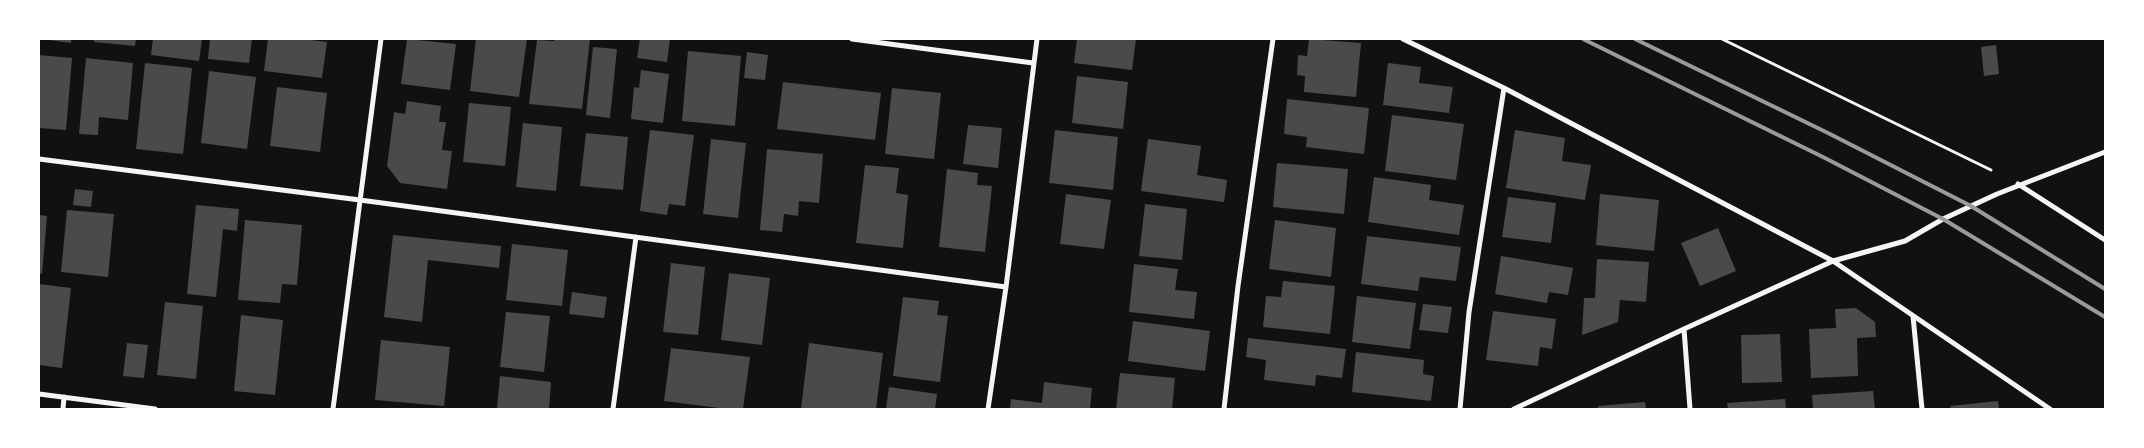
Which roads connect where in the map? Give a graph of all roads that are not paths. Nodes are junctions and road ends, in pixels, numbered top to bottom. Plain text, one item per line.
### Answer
1 (381, 39) edge
2 (852, 39) edge
3 (1037, 39) edge
4 (1273, 39) edge
5 (1403, 39) edge
6 (1033, 62) junction
7 (1504, 88) junction
8 (2105, 152) edge
9 (39, 159) edge
10 (2018, 184) junction
11 (360, 200) junction
12 (636, 237) junction
13 (2105, 240) edge
14 (1833, 261) junction
15 (1006, 287) junction
16 (1913, 316) junction
17 (1684, 328) junction
18 (39, 394) edge
19 (64, 397) junction
20 (63, 409) edge
21 (155, 409) edge
22 (332, 409) edge
23 (613, 409) edge
24 (988, 409) edge
25 (1224, 409) edge
26 (1460, 409) edge
27 (1514, 409) edge
28 (1690, 409) edge
29 (1922, 409) edge
30 (2050, 409) edge

1 - 11 street
2 - 6 street
3 - 6 street
4 - 25 street
5 - 7 street
6 - 15 street
7 - 14 street
7 - 26 street
8 - 10 street
9 - 11 street
10 - 13 street
10 - 14 street
11 - 12 street
11 - 22 street
12 - 15 street
12 - 23 street
14 - 16 street
14 - 17 street
15 - 24 street
16 - 29 street
16 - 30 street
17 - 27 street
17 - 28 street
18 - 19 street
19 - 20 street
19 - 21 street

